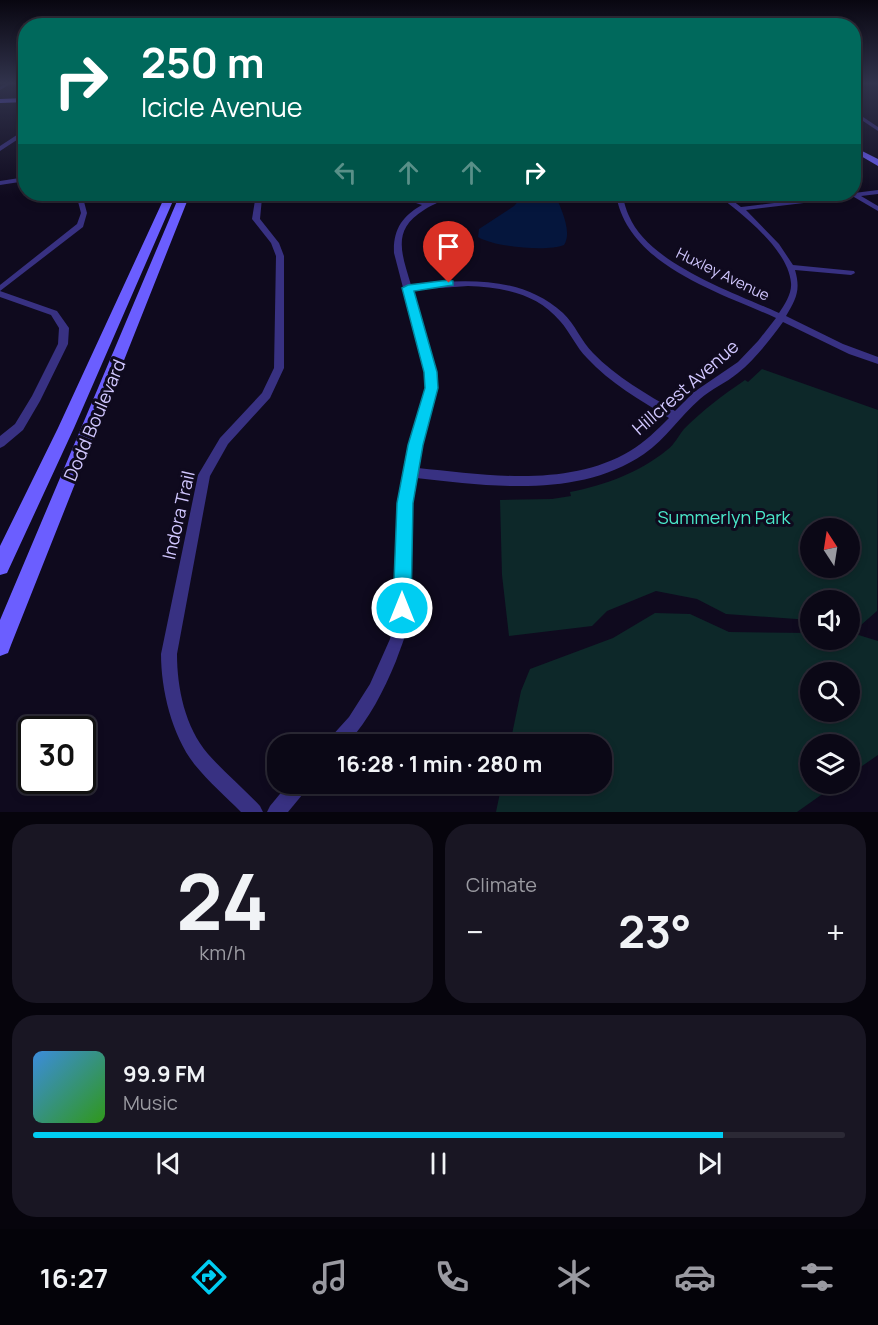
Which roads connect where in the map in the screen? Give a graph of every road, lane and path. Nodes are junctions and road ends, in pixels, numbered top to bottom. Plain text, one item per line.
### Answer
1 (18, 136) edge
2 (0, 149) edge
3 (861, 153) edge
4 (878, 163) edge
5 (18, 180) edge
6 (0, 183) edge
7 (878, 192) edge
8 (861, 194) edge
9 (861, 199) edge
10 (81, 201) edge
11 (168, 201) edge
12 (182, 201) edge
13 (258, 201) edge
14 (416, 201) edge
15 (433, 201) edge
16 (620, 201) edge
17 (730, 201) edge
18 (806, 201) edge
19 (426, 204) junction
20 (741, 209) junction
21 (878, 209) edge
22 (791, 267) junction
23 (851, 273) dead end
24 (408, 288) junction
25 (0, 289) edge
26 (0, 294) edge
27 (780, 316) junction
28 (878, 361) edge
29 (676, 417) junction
30 (0, 443) edge
31 (410, 472) junction
32 (0, 566) edge
33 (0, 645) edge
34 (345, 734) edge
35 (292, 794) edge
36 (254, 812) edge
37 (276, 812) edge

1 - 2 street
3 - 4 main road
5 - 6 street
7 - 8 street
9 - 21 street
10 - 25 street
11 - 32 main road, Dodd Boulevard
12 - 33 main road, Dodd Boulevard
13 - 36 street, Indora Trail
14 - 19 street
15 - 19 street
16 - 27 street, Huxley Avenue
17 - 20 street
18 - 20 street
19 - 24 street
20 - 22 street
22 - 23 street
22 - 27 street, Hillcrest Avenue
24 - 29 street
24 - 31 street
26 - 30 street
27 - 28 street, Huxley Avenue
27 - 29 street, Hillcrest Avenue
29 - 31 street, Hillcrest Avenue
31 - 34 street
35 - 37 street

